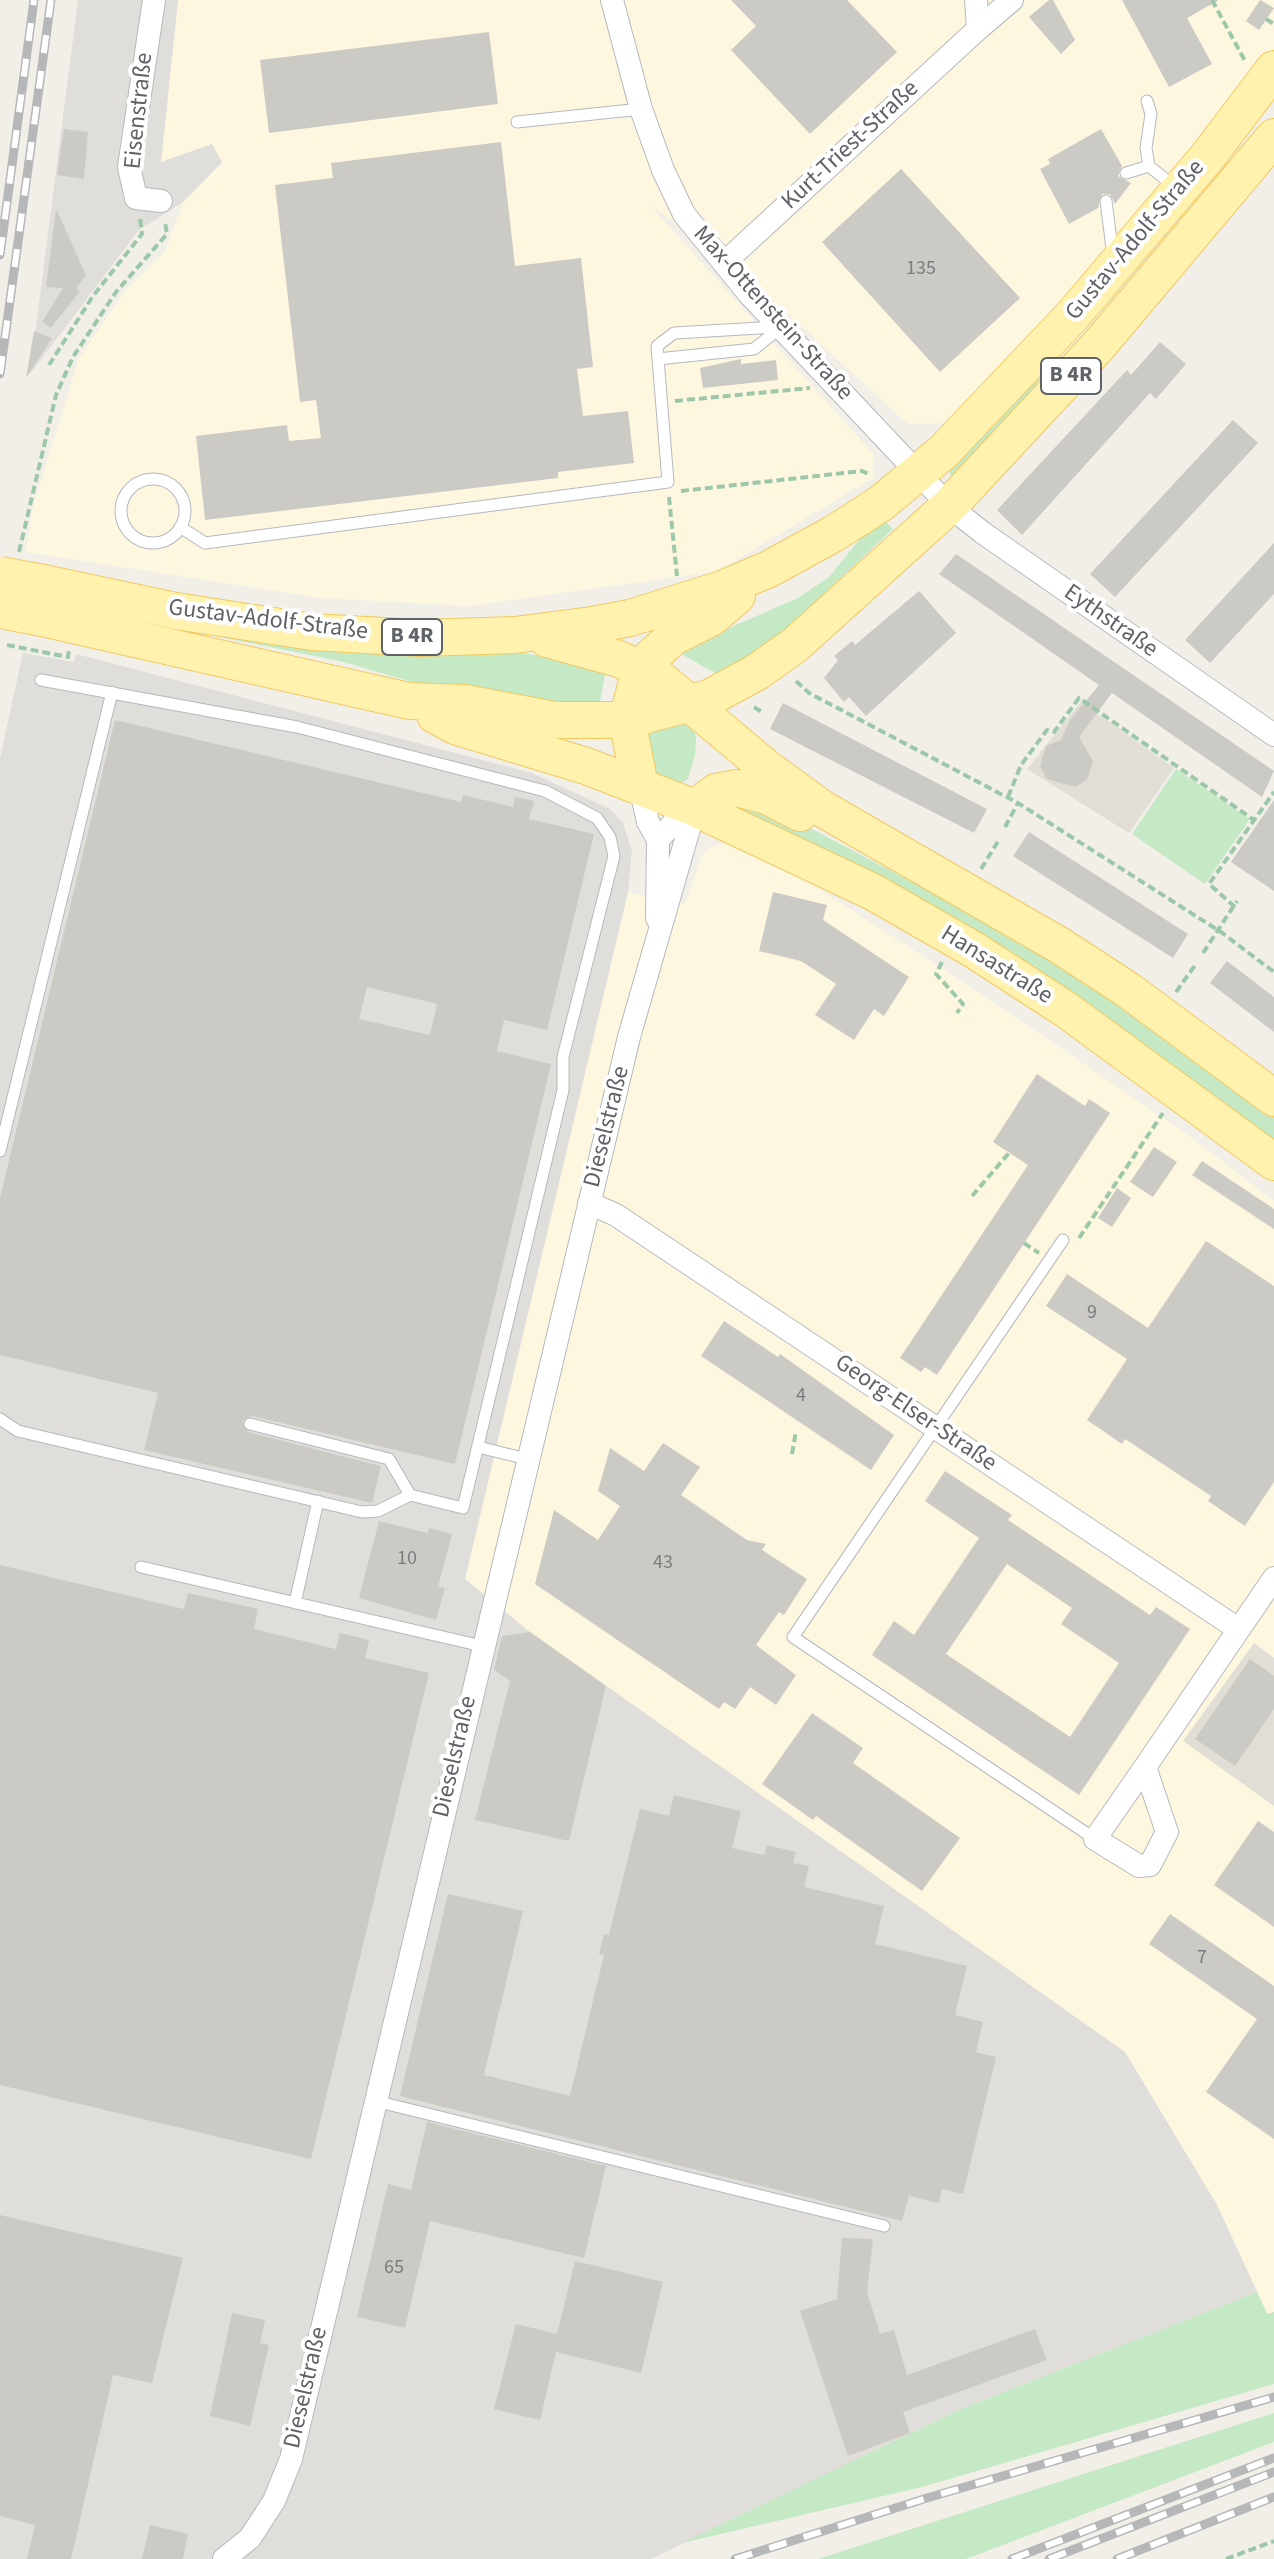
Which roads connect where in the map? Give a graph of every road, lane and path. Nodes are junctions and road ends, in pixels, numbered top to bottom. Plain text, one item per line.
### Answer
1 (154, 0) edge
2 (612, 0) edge
3 (976, 0) edge
4 (1012, 0) edge
5 (1212, 0) edge
6 (1266, 19) dead end
7 (1274, 24) edge
8 (978, 29) junction
9 (1260, 65) edge
10 (1147, 101) dead end
11 (641, 109) junction
12 (517, 122) dead end
13 (1274, 137) edge
14 (1149, 166) junction
15 (1126, 173) dead end
16 (136, 198) junction
17 (161, 201) dead end
18 (1106, 201) dead end
19 (1184, 215) junction
20 (167, 234) dead end
21 (724, 263) junction
22 (1116, 264) junction
23 (781, 327) junction
24 (658, 359) junction
25 (49, 365) dead end
26 (832, 385) junction
27 (662, 403) junction
28 (920, 472) junction
29 (880, 479) dead end
30 (949, 506) junction
31 (180, 527) junction
32 (9, 567) edge
33 (769, 569) junction
34 (677, 574) dead end
35 (46, 601) junction
36 (4, 628) edge
37 (515, 635) junction
38 (68, 657) dead end
39 (643, 669) junction
40 (41, 680) dead end
41 (796, 681) dead end
42 (754, 691) junction
43 (112, 692) junction
44 (409, 701) junction
45 (692, 704) junction
46 (762, 712) dead end
47 (627, 720) junction
48 (726, 733) junction
49 (1274, 735) edge
50 (640, 786) junction
51 (1274, 792) edge
52 (1008, 797) junction
53 (1018, 803) junction
54 (695, 808) junction
55 (1254, 820) junction
56 (1005, 827) dead end
57 (865, 836) junction
58 (1000, 838) dead end
59 (658, 840) junction
60 (981, 869) dead end
61 (1221, 932) junction
62 (656, 937) junction
63 (1203, 953) dead end
64 (942, 962) dead end
65 (1196, 964) dead end
66 (1274, 972) edge
67 (957, 1013) dead end
68 (1159, 1013) junction
69 (1274, 1098) edge
70 (1164, 1111) dead end
71 (0, 1151) edge
72 (1009, 1153) dead end
73 (1274, 1162) edge
74 (972, 1196) dead end
75 (589, 1203) junction
76 (1068, 1243) joint
77 (0, 1419) edge
78 (250, 1424) dead end
79 (937, 1429) junction
80 (796, 1431) dead end
81 (478, 1447) junction
82 (792, 1454) dead end
83 (527, 1459) junction
84 (410, 1495) junction
85 (318, 1501) junction
86 (141, 1567) dead end
87 (1274, 1578) edge
88 (295, 1603) junction
89 (1238, 1629) junction
90 (482, 1646) junction
91 (1145, 1767) junction
92 (1095, 1839) junction
93 (375, 2101) junction
94 (884, 2226) dead end
95 (1274, 2541) edge
96 (224, 2559) edge
97 (1226, 2559) edge

1 - 16 street, Eisenstraße
2 - 11 street, Max-Ottenstein-Straße
3 - 8 street
4 - 8 street, Kurt-Triest-Straße
5 - 9 path
6 - 7 path
8 - 21 street, Kurt-Triest-Straße
9 - 19 main road, Gustav-Adolf-Straße / B 4R
10 - 14 lane
11 - 12 lane
11 - 21 street, Max-Ottenstein-Straße
13 - 19 main road, Gustav-Adolf-Straße / B 4R
14 - 15 lane
14 - 19 lane
16 - 17 street, Eisenstraße
16 - 25 path
18 - 22 lane
19 - 22 main road, Gustav-Adolf-Straße / B 4R
19 - 30 main road, Gustav-Adolf-Straße / B 4R
20 - 32 path
21 - 23 street, Max-Ottenstein-Straße
22 - 28 main road, Gustav-Adolf-Straße / B 4R
23 - 24 lane
23 - 24 lane
23 - 26 street, Max-Ottenstein-Straße
24 - 27 lane
26 - 27 path
26 - 28 street, Max-Ottenstein-Straße
27 - 31 lane
28 - 30 street
28 - 33 main road, Gustav-Adolf-Straße / B 4R
29 - 34 path
30 - 42 main road, Gustav-Adolf-Straße / B 4R
30 - 49 street, Eythstraße
31 - 31 lane
32 - 35 main road, Gustav-Adolf-Straße / B 4R, bridge
33 - 37 main road, Gustav-Adolf-Straße / B 4R
33 - 39 main road, Gustav-Adolf-Straße
35 - 36 main road, Gustav-Adolf-Straße / B 4R, bridge
35 - 37 main road, Gustav-Adolf-Straße / B 4R
35 - 44 main road, Gustav-Adolf-Straße / B 4R
36 - 38 path
37 - 39 main road, Hansastraße
39 - 45 main road, Hansastraße
39 - 47 main road, Gustav-Adolf-Straße
40 - 43 lane
41 - 52 path
42 - 45 main road, Gustav-Adolf-Straße / B 4R
42 - 46 path
42 - 48 main road
43 - 71 lane
43 - 81 lane
44 - 47 main road, Gustav-Adolf-Straße / B 4R
44 - 50 main road, Gustav-Adolf-Straße
45 - 47 main road, Gustav-Adolf-Straße / B 4R
45 - 48 main road, Hansastraße
47 - 50 main road, Gustav-Adolf-Straße
48 - 54 main road
48 - 57 main road, Hansastraße
50 - 54 main road, Hansastraße
50 - 59 street, Dieselstraße
51 - 55 path
52 - 53 path
52 - 55 path
53 - 56 path
53 - 61 path
54 - 57 main road, Hansastraße
54 - 59 street
54 - 62 street, Dieselstraße
54 - 73 main road, Hansastraße
55 - 61 path
57 - 68 main road, Hansastraße
58 - 60 path
59 - 62 street, Dieselstraße
61 - 63 path
61 - 66 path
62 - 75 street, Dieselstraße
64 - 67 path
65 - 68 path
68 - 69 main road, Hansastraße
70 - 76 path
72 - 74 path
75 - 79 street, Georg-Elser-Straße
75 - 83 street, Dieselstraße
76 - 79 lane
77 - 85 lane
78 - 84 lane
79 - 89 street, Georg-Elser-Straße
79 - 92 lane
80 - 82 path
81 - 83 lane
81 - 84 lane
83 - 90 street, Dieselstraße
84 - 85 lane
85 - 88 lane
86 - 88 lane
87 - 89 street
88 - 90 lane
89 - 91 street
90 - 93 street, Dieselstraße
91 - 92 street
91 - 92 street
93 - 94 lane
93 - 96 street, Dieselstraße
95 - 97 path

